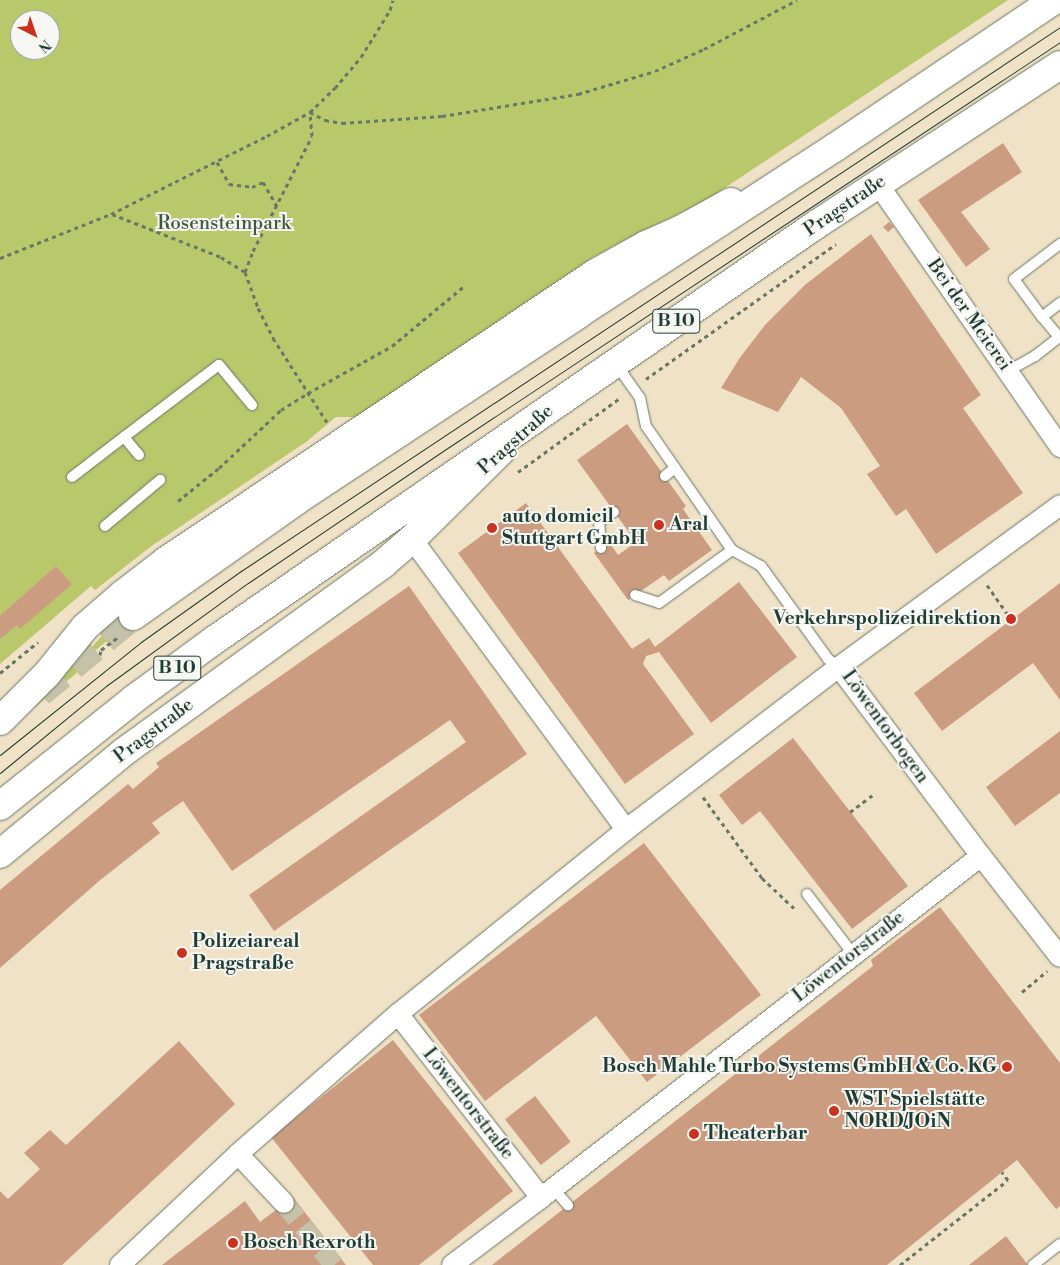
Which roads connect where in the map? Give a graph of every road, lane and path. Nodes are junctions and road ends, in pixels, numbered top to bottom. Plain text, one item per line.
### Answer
1 (393, 0) edge
2 (796, 0) edge
3 (1054, 0) edge
4 (1059, 68) edge
5 (310, 112) junction
6 (834, 148) junction
7 (217, 162) junction
8 (878, 184) junction
9 (277, 206) junction
10 (111, 214) junction
11 (1060, 244) edge
12 (0, 258) edge
13 (245, 272) junction
14 (464, 287) dead end
15 (1060, 303) edge
16 (751, 305) dead end
17 (1042, 317) junction
18 (1060, 338) edge
19 (615, 364) junction
20 (1008, 370) junction
21 (633, 388) junction
22 (308, 393) junction
23 (252, 405) dead end
24 (535, 419) junction
25 (332, 429) dead end
26 (124, 437) junction
27 (1060, 447) edge
28 (140, 455) dead end
29 (675, 468) junction
30 (513, 476) dead end
31 (665, 476) dead end
32 (72, 478) dead end
33 (160, 480) dead end
34 (178, 501) dead end
35 (1060, 505) edge
36 (614, 512) dead end
37 (105, 526) dead end
38 (412, 539) junction
39 (601, 548) dead end
40 (732, 550) junction
41 (635, 595) dead end
42 (994, 596) dead end
43 (1012, 619) dead end
44 (126, 626) joint
45 (100, 655) dead end
46 (839, 667) junction
47 (0, 721) edge
48 (690, 780) junction
49 (874, 794) dead end
50 (0, 806) edge
51 (850, 812) dead end
52 (626, 830) junction
53 (0, 854) edge
54 (981, 856) junction
55 (806, 894) dead end
56 (802, 916) dead end
57 (853, 954) junction
58 (1056, 961) edge
59 (1022, 992) dead end
60 (398, 1014) junction
61 (238, 1154) junction
62 (1002, 1172) dead end
63 (547, 1193) junction
64 (284, 1204) tunnel mouth
65 (568, 1206) dead end
66 (1060, 1244) edge
67 (120, 1265) edge
68 (452, 1265) edge
69 (900, 1265) edge
70 (1033, 1265) edge

1 - 5 path
2 - 5 path
3 - 6 main road
4 - 8 main road, Pragstraße / B 10
5 - 7 path
5 - 9 path
6 - 44 main road
6 - 47 main road
7 - 9 path
7 - 10 path
8 - 19 main road, Pragstraße / B 10
8 - 20 street, Bei der Meierei
9 - 13 path
10 - 12 path
10 - 13 path
11 - 17 lane
13 - 22 path
14 - 22 path
15 - 17 lane
16 - 21 path
17 - 18 lane
18 - 20 lane
19 - 21 lane
19 - 24 main road, Pragstraße / B 10
20 - 27 street, Bei der Meierei
21 - 29 lane
21 - 30 path
22 - 25 path
22 - 34 path
23 - 26 lane
24 - 38 main road, Pragstraße
24 - 50 main road, B 10
26 - 28 lane
26 - 32 lane
29 - 31 lane
29 - 40 lane
33 - 37 lane
35 - 46 street, Löwentorbogen
36 - 39 lane
38 - 52 street
38 - 53 main road, Pragstraße
40 - 41 lane
40 - 46 lane
42 - 43 path
44 - 45 path
46 - 48 street
46 - 54 street, Löwentorbogen
48 - 52 street
48 - 56 path
49 - 51 path
52 - 60 street
54 - 57 street, Löwentorstraße
54 - 58 street, Löwentorbogen
55 - 57 lane
57 - 63 street, Löwentorstraße
58 - 59 path
60 - 61 street
60 - 63 street, Löwentorstraße
61 - 64 street
61 - 67 street
62 - 69 path
63 - 65 lane
63 - 68 street
66 - 70 lane

